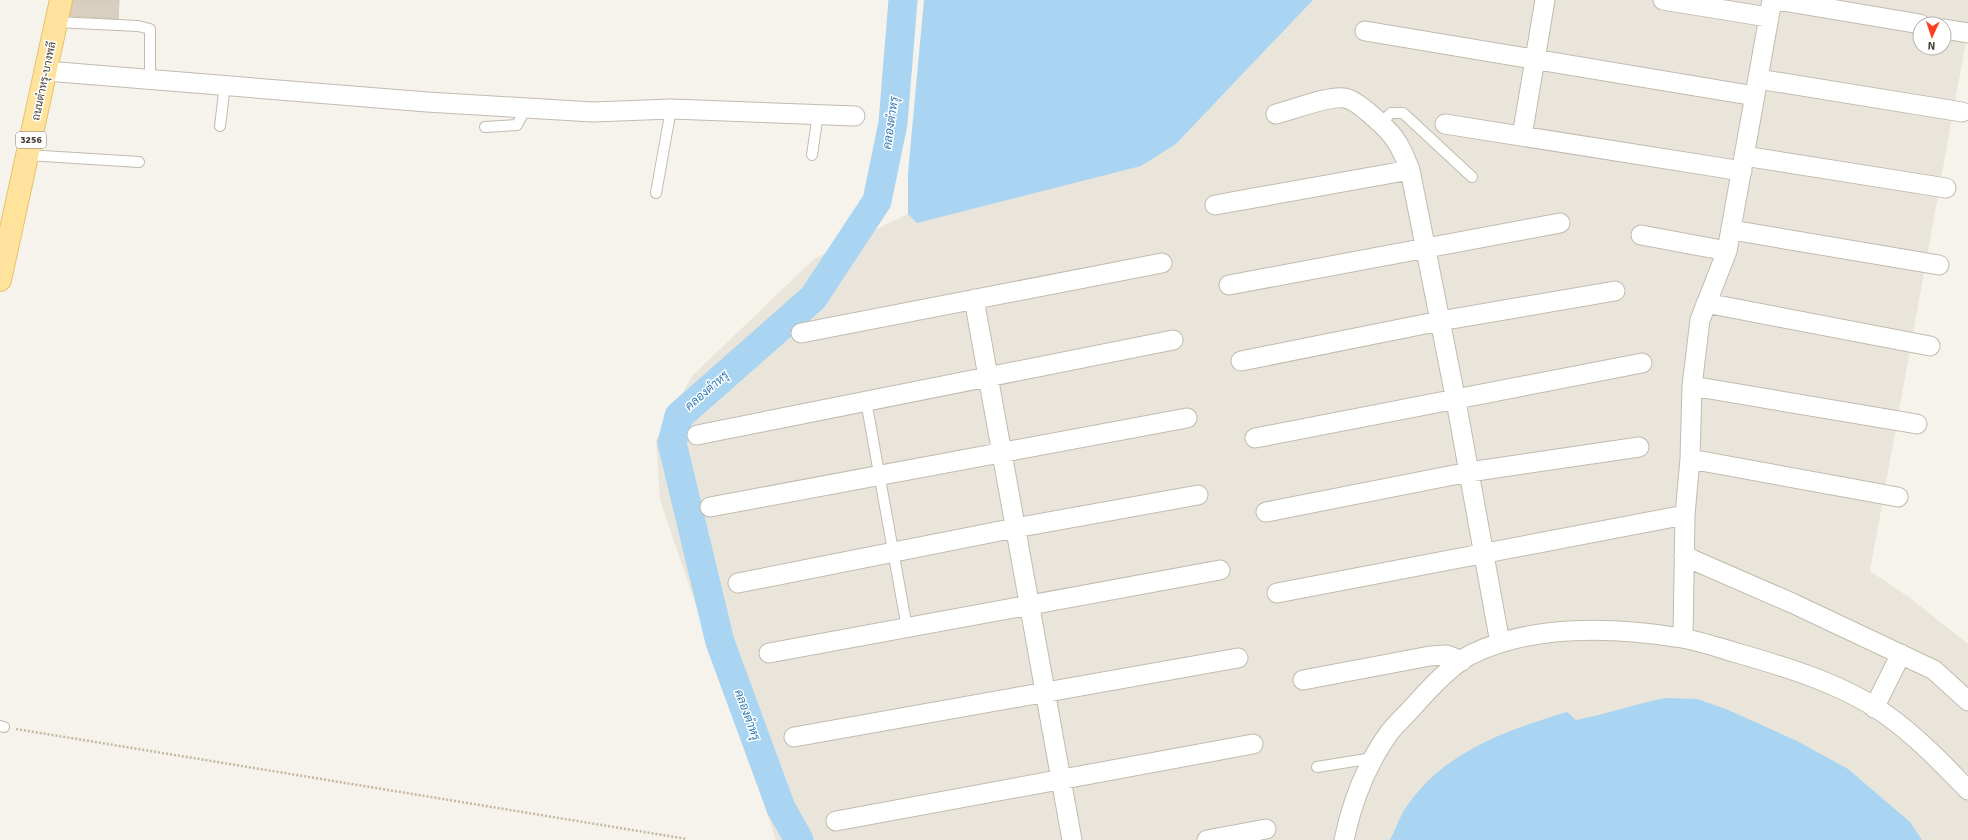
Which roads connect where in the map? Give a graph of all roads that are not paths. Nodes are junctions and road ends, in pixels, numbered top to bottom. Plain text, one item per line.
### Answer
1 (61, 0) edge
2 (1546, 0) edge
3 (1663, 0) edge
4 (1777, 0) edge
5 (1770, 9) edge
6 (56, 22) junction
7 (1912, 23) edge
8 (1952, 30) edge
9 (1365, 31) dead end
10 (1968, 33) edge
11 (1535, 59) junction
12 (46, 71) junction
13 (150, 79) junction
14 (225, 85) junction
15 (1756, 87) junction
16 (526, 108) junction
17 (671, 109) junction
18 (1962, 112) dead end
19 (818, 114) junction
20 (1276, 114) dead end
21 (855, 116) dead end
22 (1380, 124) junction
23 (1445, 124) dead end
24 (220, 126) dead end
25 (484, 127) dead end
26 (1522, 136) junction
27 (28, 155) junction
28 (812, 155) dead end
29 (138, 162) dead end
30 (1743, 164) junction
31 (1410, 170) junction
32 (1472, 177) dead end
33 (1946, 188) dead end
34 (656, 193) dead end
35 (1215, 205) dead end
36 (1560, 223) dead end
37 (1732, 230) junction
38 (1641, 235) dead end
39 (1424, 247) junction
40 (1727, 251) junction
41 (1162, 263) dead end
42 (1939, 265) dead end
43 (0, 280) edge
44 (1229, 285) dead end
45 (1615, 291) dead end
46 (974, 299) junction
47 (1706, 303) junction
48 (1440, 321) junction
49 (801, 333) dead end
50 (1173, 340) dead end
51 (1930, 346) dead end
52 (1241, 361) dead end
53 (1642, 363) dead end
54 (988, 376) junction
55 (1692, 386) junction
56 (866, 400) junction
57 (1456, 400) junction
58 (1187, 418) dead end
59 (1917, 424) dead end
60 (697, 435) dead end
61 (1255, 438) dead end
62 (1639, 447) dead end
63 (1002, 452) junction
64 (1690, 458) junction
65 (1469, 472) junction
66 (879, 475) junction
67 (1198, 496) dead end
68 (1898, 497) dead end
69 (710, 507) dead end
70 (1266, 512) dead end
71 (1685, 515) junction
72 (1016, 528) junction
73 (893, 552) junction
74 (1482, 553) junction
75 (1684, 556) junction
76 (1220, 570) dead end
77 (738, 582) dead end
78 (1277, 593) dead end
79 (1030, 606) junction
80 (907, 628) junction
81 (1683, 638) junction
82 (1500, 643) junction
83 (769, 653) dead end
84 (1900, 654) junction
85 (1238, 658) dead end
86 (1462, 661) junction
87 (1303, 680) dead end
88 (1046, 693) junction
89 (1968, 701) edge
90 (1874, 708) junction
91 (794, 737) dead end
92 (1253, 744) dead end
93 (1373, 758) junction
94 (1317, 767) dead end
95 (1062, 780) junction
96 (1968, 790) edge
97 (836, 821) dead end
98 (1266, 829) dead end
99 (1072, 840) edge
100 (1207, 840) edge
101 (1344, 840) edge

1 - 6 main road, ถนนตำหรุ-บางพลี / 3256
2 - 11 street
3 - 5 street
4 - 7 street
5 - 15 street
6 - 12 main road, ถนนตำหรุ-บางพลี / 3256
6 - 13 lane
8 - 10 street
9 - 11 street
11 - 15 street
11 - 26 street
12 - 13 street
12 - 27 main road, ถนนตำหรุ-บางพลี / 3256
13 - 14 street
14 - 16 street
14 - 24 lane
15 - 18 street
15 - 30 street
16 - 17 street
16 - 25 lane
17 - 19 street
17 - 34 lane
19 - 21 street
19 - 28 lane
20 - 22 street
22 - 31 street
22 - 32 lane
23 - 26 street
26 - 30 street
27 - 29 lane
27 - 43 main road, ถนนตำหรุ-บางพลี / 3256
30 - 33 street
30 - 37 street
31 - 35 street
31 - 39 street
36 - 39 street
37 - 40 street
37 - 42 street
38 - 40 street
39 - 44 street
39 - 48 street
40 - 47 street
41 - 46 street
45 - 48 street
46 - 49 street
46 - 54 street
47 - 51 street
47 - 55 street
48 - 52 street
48 - 57 street
50 - 54 street
53 - 57 street
54 - 56 street
54 - 63 street
55 - 59 street
55 - 64 street
56 - 60 street
56 - 66 lane
57 - 61 street
57 - 65 street
58 - 63 street
62 - 65 street
63 - 66 street
63 - 72 street
64 - 68 street
64 - 71 street
65 - 70 street
65 - 74 street
66 - 69 street
66 - 73 lane
67 - 72 street
71 - 74 street
71 - 75 street
72 - 73 street
72 - 79 street
73 - 77 street
73 - 80 lane
74 - 78 street
74 - 82 street
75 - 81 street
75 - 84 street
76 - 79 street
79 - 80 street
79 - 88 street
80 - 83 street
81 - 82 street
81 - 90 street
82 - 86 street
84 - 89 street
84 - 90 street
85 - 88 street
86 - 87 street
86 - 93 street
88 - 91 street
88 - 95 street
90 - 96 street
92 - 95 street
93 - 94 lane
93 - 101 street
95 - 97 street
95 - 99 street
98 - 100 street

